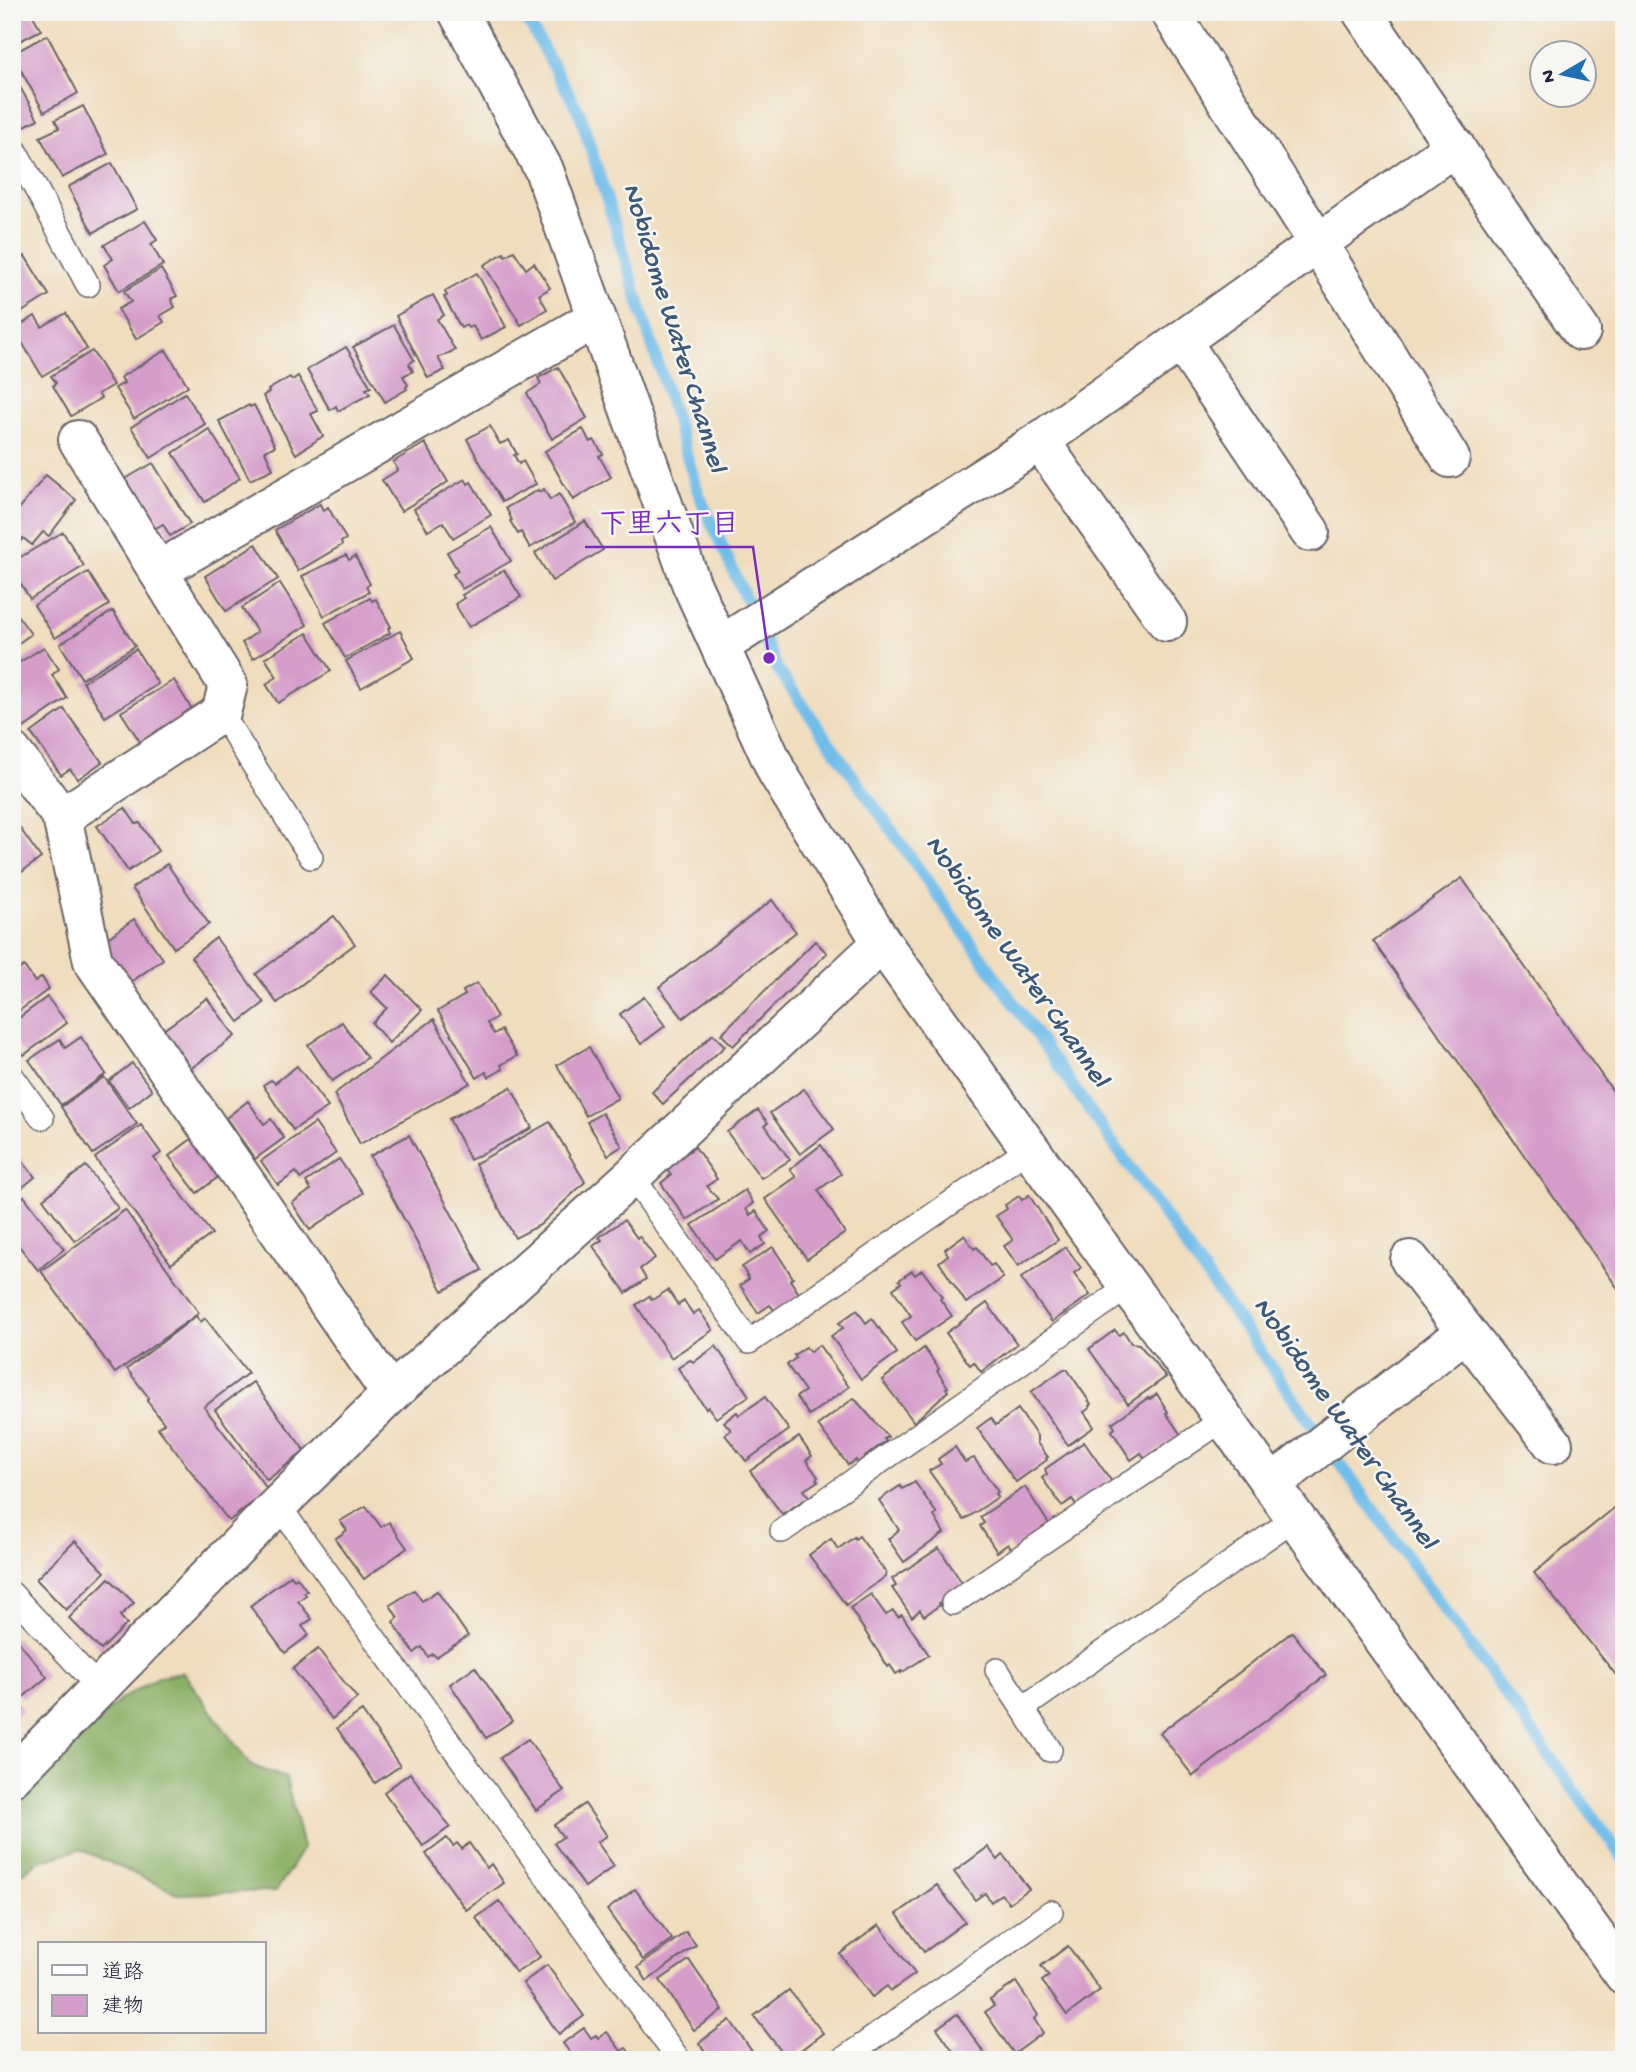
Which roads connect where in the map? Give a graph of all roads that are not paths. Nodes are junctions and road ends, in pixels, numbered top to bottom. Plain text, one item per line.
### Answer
1 (458, 12) edge
2 (1170, 12) edge
3 (1362, 12) edge
4 (1455, 146) junction
5 (12, 152) edge
6 (1318, 243) junction
7 (88, 285) dead end
8 (596, 318) junction
9 (1581, 331) dead end
10 (1181, 341) junction
11 (78, 440) dead end
12 (1040, 441) junction
13 (1450, 458) dead end
14 (1310, 532) dead end
15 (158, 571) junction
16 (1167, 622) dead end
17 (730, 640) junction
18 (221, 713) junction
19 (12, 752) edge
20 (62, 817) junction
21 (311, 857) dead end
22 (882, 943) junction
23 (12, 1076) edge
24 (41, 1118) dead end
25 (1029, 1149) junction
26 (632, 1176) junction
27 (1410, 1260) dead end
28 (1128, 1287) junction
29 (1465, 1332) junction
30 (391, 1394) junction
31 (1224, 1419) junction
32 (1553, 1444) dead end
33 (1271, 1485) junction
34 (278, 1505) junction
35 (1295, 1518) junction
36 (782, 1531) dead end
37 (12, 1594) edge
38 (953, 1603) dead end
39 (998, 1670) dead end
40 (99, 1688) junction
41 (1023, 1708) junction
42 (1050, 1750) dead end
43 (12, 1777) edge
44 (1051, 1912) dead end
45 (1624, 1975) edge
46 (679, 2060) edge
47 (842, 2060) edge

1 - 8 street
2 - 6 street
3 - 4 street
4 - 6 street
4 - 9 street
5 - 7 lane
6 - 10 street
6 - 13 street
8 - 15 street
8 - 17 street
10 - 12 street
10 - 14 street
11 - 15 street
12 - 16 street
12 - 17 street
15 - 18 street
17 - 22 street
18 - 20 street
18 - 21 lane
19 - 20 street
20 - 30 street
22 - 25 street
22 - 26 street
23 - 24 lane
25 - 26 lane
25 - 28 street
26 - 30 street
27 - 29 street
28 - 31 street
28 - 36 lane
29 - 32 street
29 - 33 street
30 - 34 street
31 - 33 street
31 - 38 lane
33 - 35 street
34 - 40 street
34 - 46 lane
35 - 41 lane
35 - 45 street
37 - 40 lane
39 - 41 lane
40 - 43 street
41 - 42 lane
44 - 47 lane

